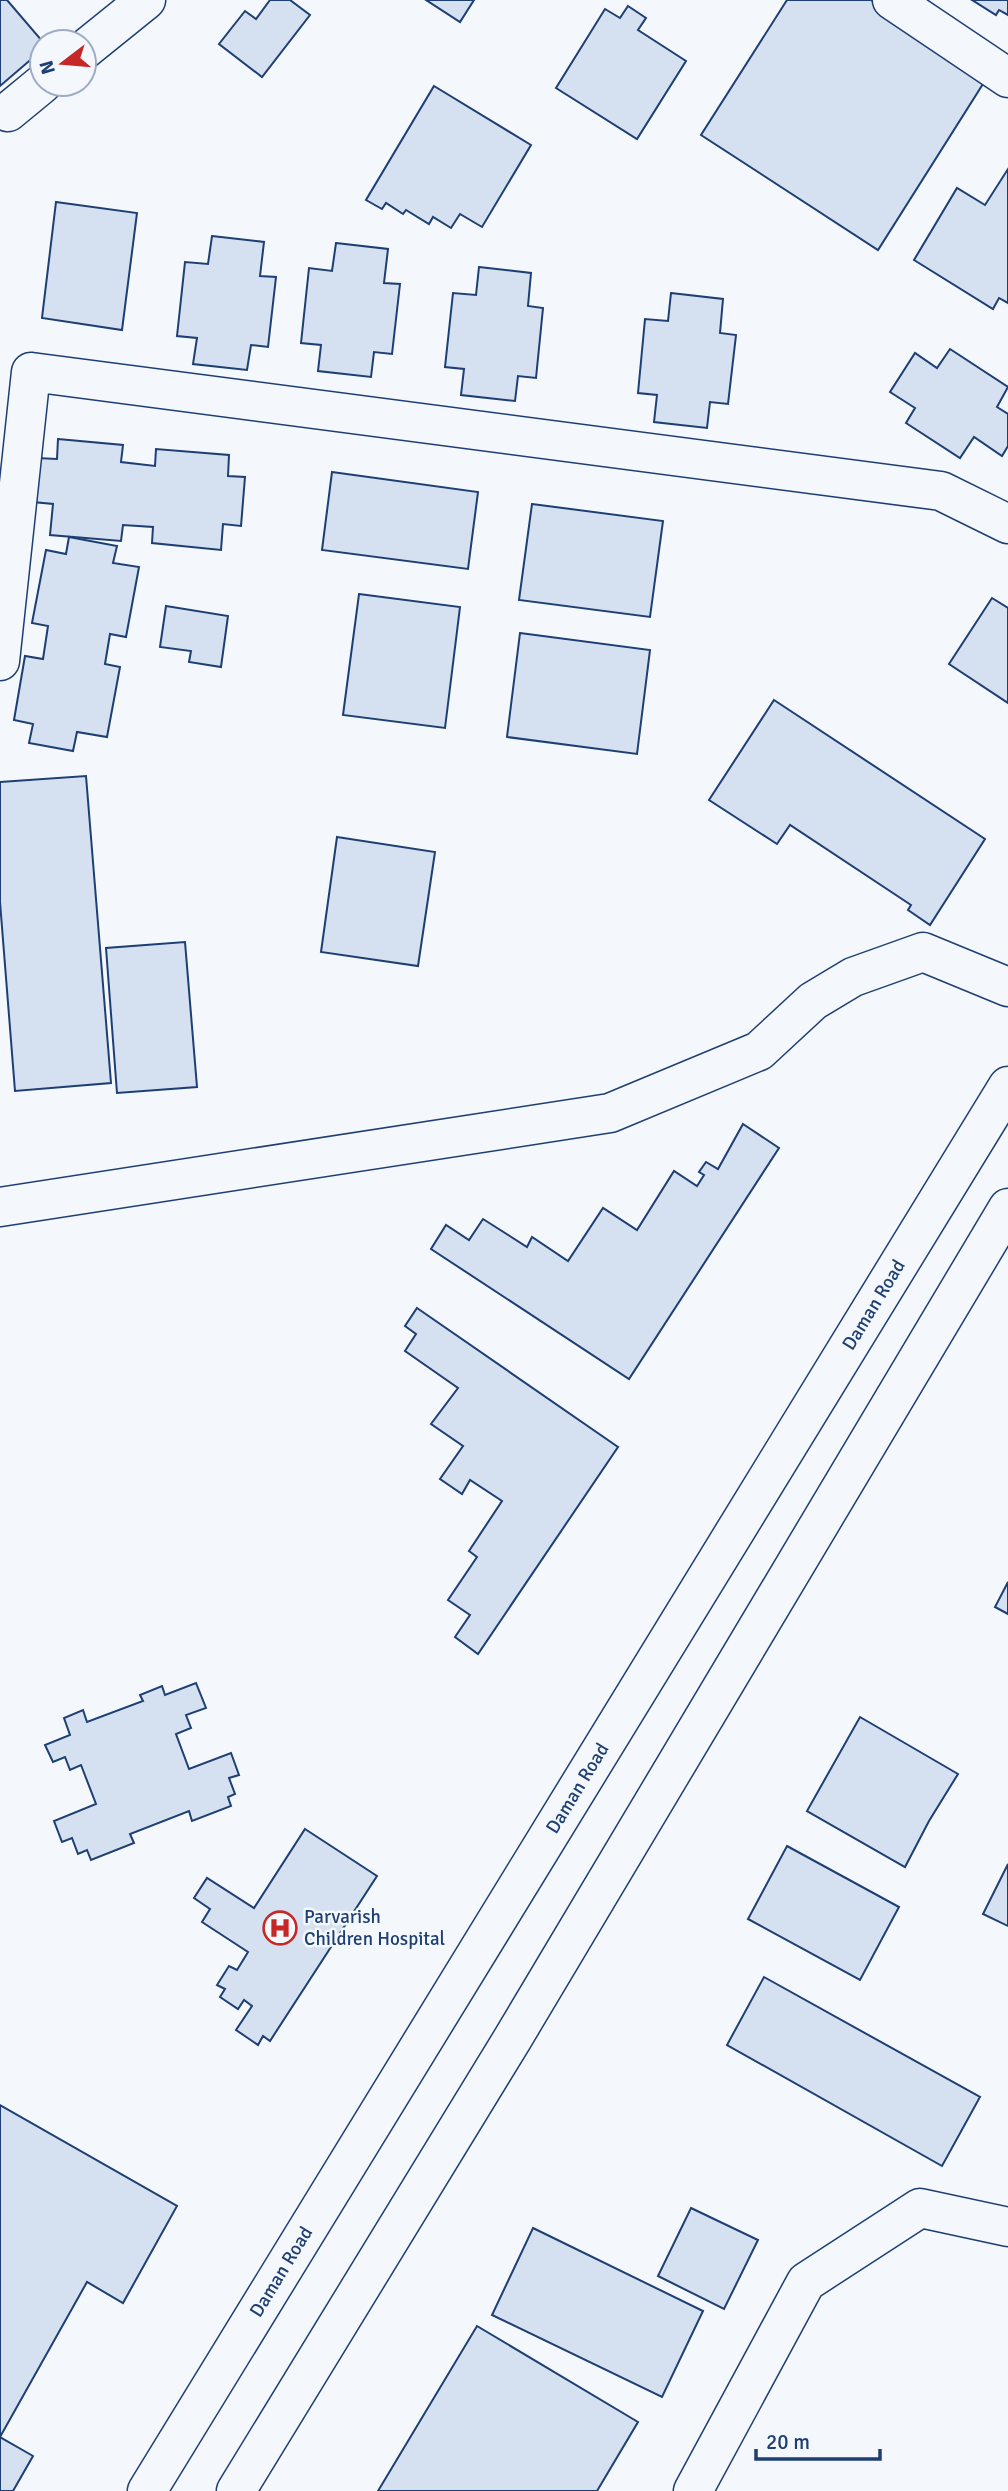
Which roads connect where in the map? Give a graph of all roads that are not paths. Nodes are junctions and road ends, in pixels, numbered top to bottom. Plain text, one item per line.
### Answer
1 (146, 0) edge
2 (892, 0) edge
3 (98, 39) edge
4 (1008, 78) edge
5 (28, 96) edge
6 (8, 112) dead end
7 (1008, 524) edge
8 (0, 661) edge
9 (1008, 987) edge
10 (1008, 1086) edge
11 (0, 1208) edge
12 (1008, 1208) edge
13 (1008, 2227) edge
14 (147, 2491) edge
15 (236, 2491) edge
16 (693, 2491) edge

1 - 3 main road
2 - 4 main road
5 - 6 main road
7 - 8 main road
9 - 11 main road
10 - 14 main road, Daman Road
12 - 15 main road
13 - 16 main road

